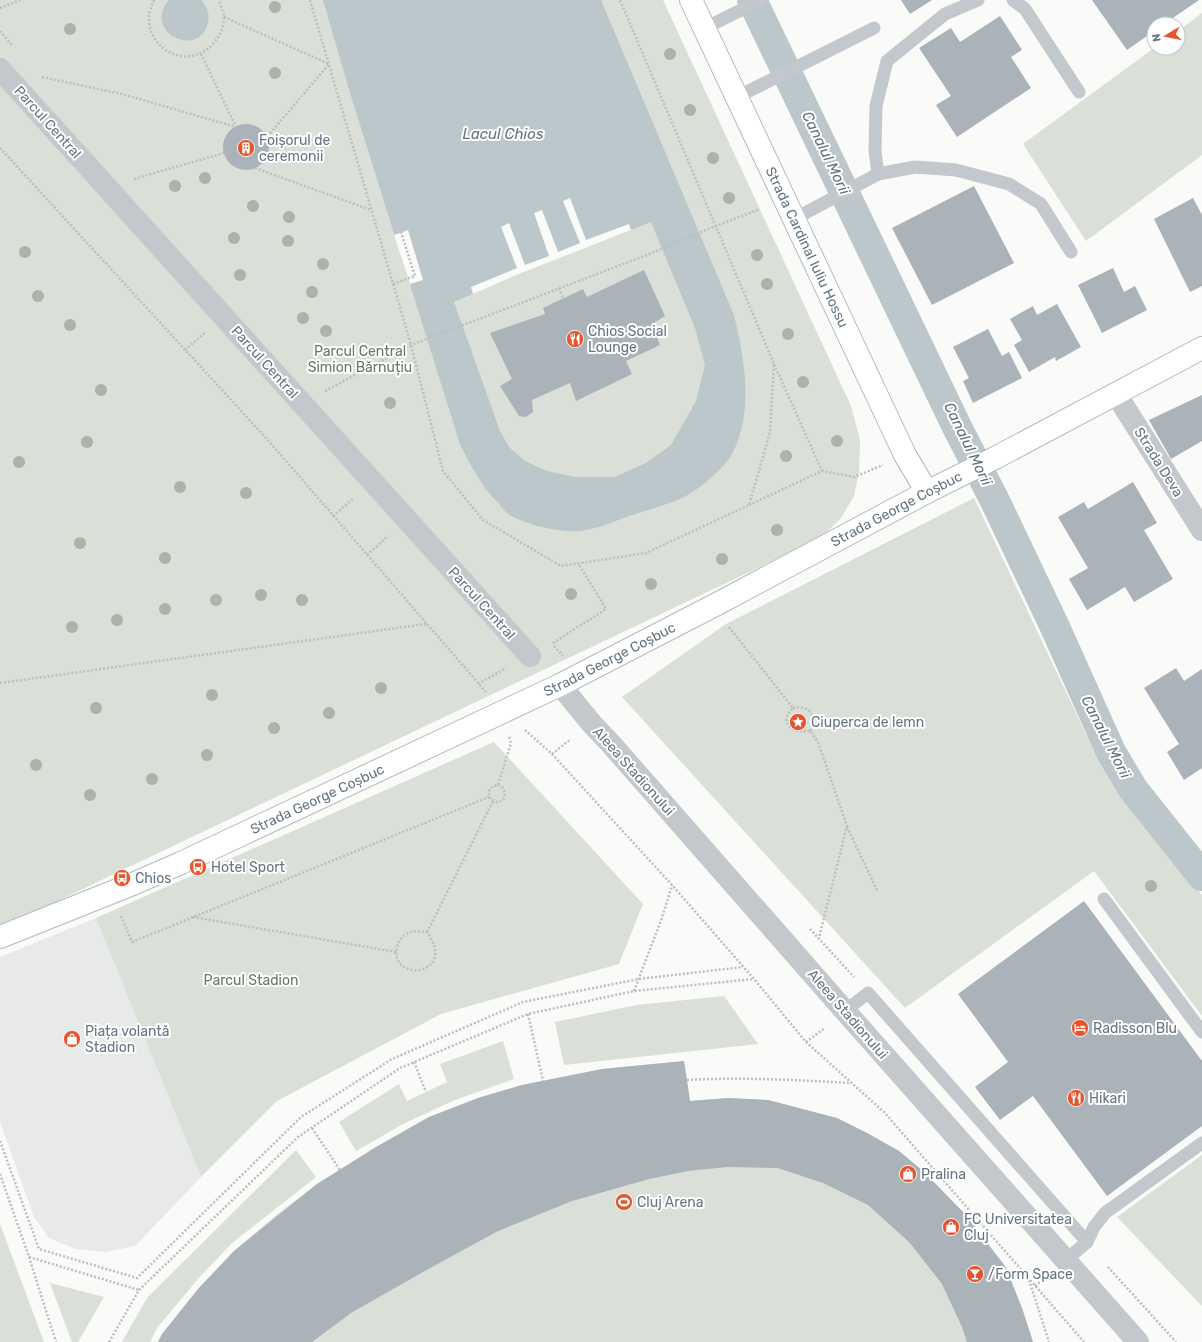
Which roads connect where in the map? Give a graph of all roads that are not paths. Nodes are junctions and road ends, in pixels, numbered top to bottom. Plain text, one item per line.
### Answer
1 (691, 0) edge
2 (761, 0) edge
3 (978, 0) edge
4 (1013, 0) edge
5 (705, 28) junction
6 (874, 28) dead end
7 (0, 69) edge
8 (1079, 92) dead end
9 (737, 97) junction
10 (878, 174) junction
11 (794, 219) junction
12 (1071, 252) dead end
13 (1202, 348) edge
14 (1116, 394) junction
15 (927, 492) junction
16 (1196, 508) edge
17 (1202, 530) edge
18 (530, 656) road end
19 (560, 685) junction
20 (1104, 899) dead end
21 (0, 938) edge
22 (845, 1011) junction
23 (1202, 1032) edge
24 (1202, 1144) edge
25 (1087, 1242) junction
26 (1066, 1260) junction
27 (1138, 1342) edge

1 - 5 main road, Strada Cardinal Iuliu Hossu
2 - 5 lane
3 - 10 lane
4 - 8 lane
5 - 9 main road, Strada Cardinal Iuliu Hossu
6 - 9 lane
7 - 18 street, Parcul Central
9 - 11 main road, Strada Cardinal Iuliu Hossu
10 - 11 lane
10 - 12 lane
11 - 15 main road, Strada Cardinal Iuliu Hossu
13 - 14 main road, Strada George Coșbuc
14 - 15 main road, Strada George Coșbuc
14 - 16 street, Strada Deva
15 - 19 main road, Strada George Coșbuc
16 - 17 street, Strada Deva
19 - 21 main road, Strada George Coșbuc
19 - 22 street, Aleea Stadionului
20 - 23 lane
22 - 25 lane
22 - 26 street, Aleea Stadionului
24 - 25 lane
25 - 26 lane
26 - 27 street, Aleea Stadionului

